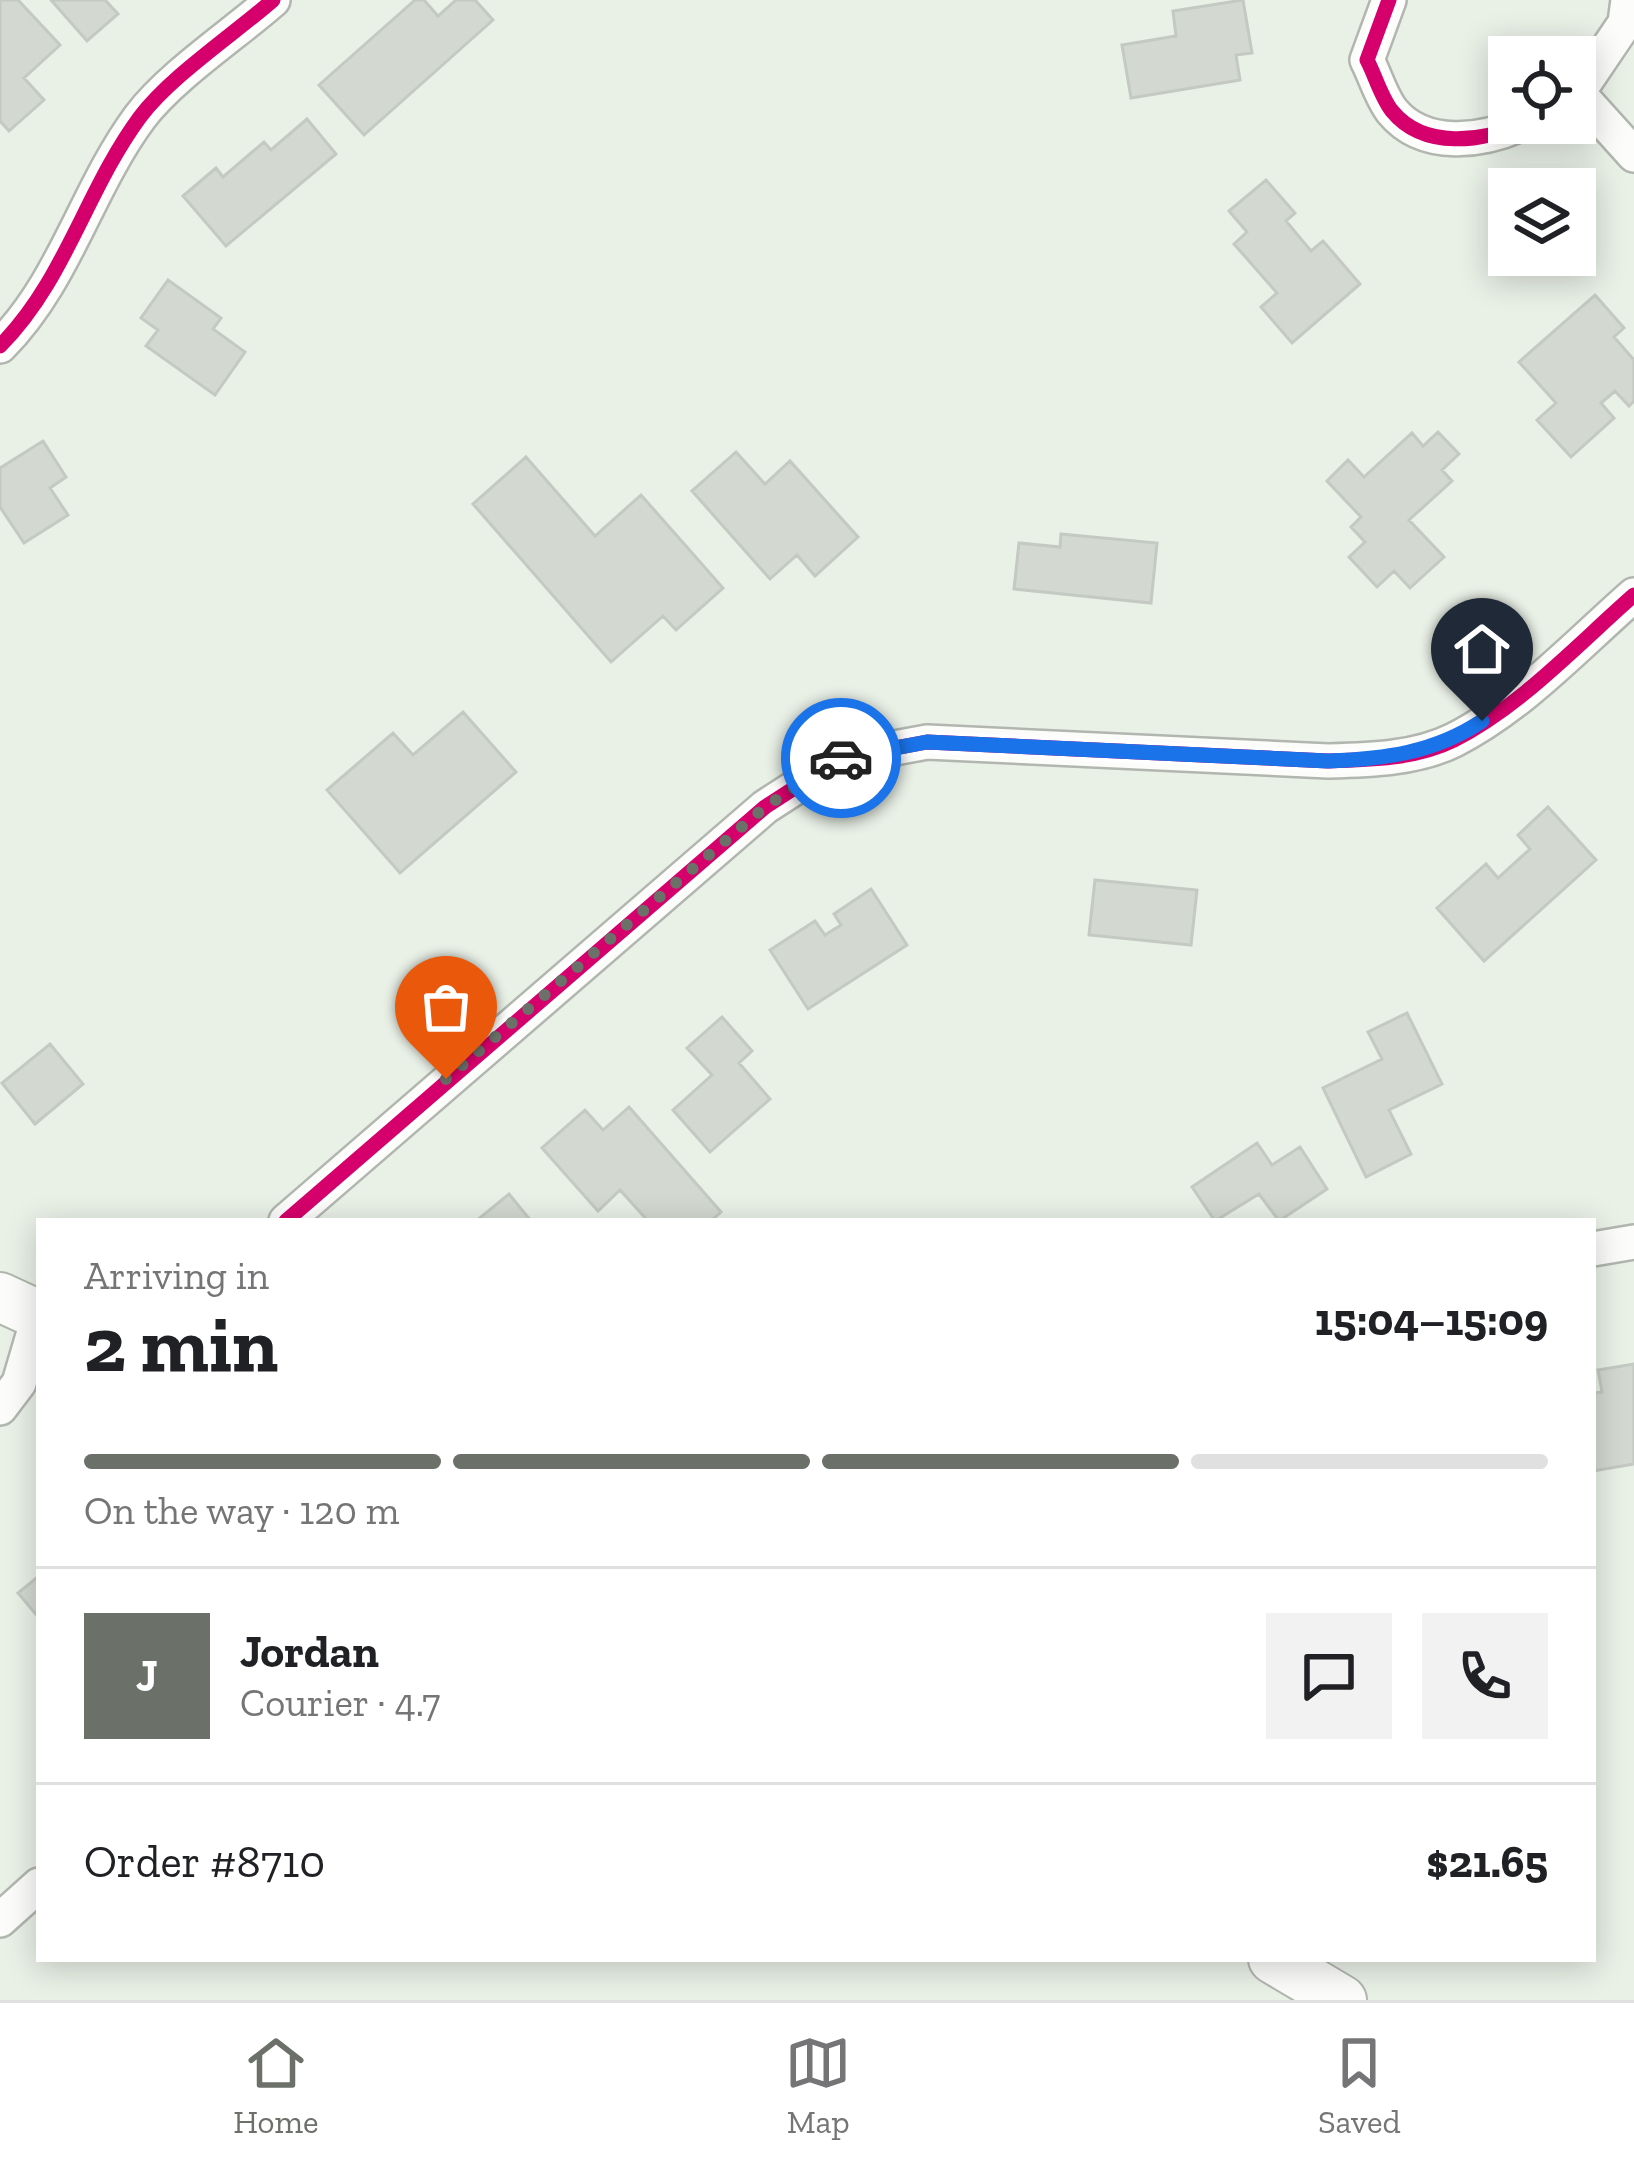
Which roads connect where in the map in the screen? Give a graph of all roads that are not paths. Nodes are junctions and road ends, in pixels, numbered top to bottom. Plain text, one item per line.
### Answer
1 (273, 0) edge
2 (1389, 0) edge
3 (1628, 0) edge
4 (1596, 66) edge
5 (1596, 116) edge
6 (1488, 135) edge
7 (1634, 155) edge
8 (0, 346) edge
9 (1634, 595) edge
10 (289, 1218) edge
11 (1634, 1242) edge
12 (1596, 1248) edge
13 (0, 1297) edge
14 (36, 1314) edge
15 (36, 1325) edge
16 (0, 1408) edge
17 (36, 1889) edge
18 (0, 1920) edge
19 (1278, 1962) edge
20 (1342, 2000) edge

1 - 8 street
2 - 6 street
3 - 4 street
5 - 7 street
9 - 10 street
11 - 12 street
13 - 14 main road
15 - 16 street
17 - 18 street
19 - 20 main road

